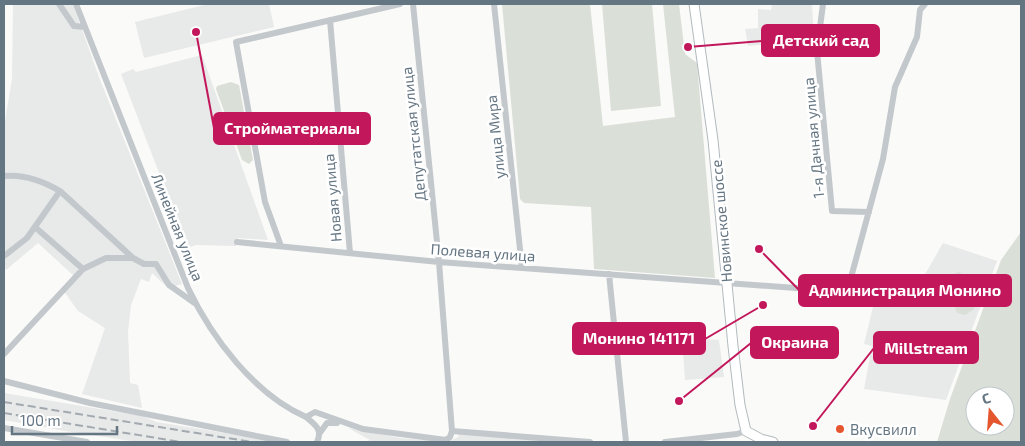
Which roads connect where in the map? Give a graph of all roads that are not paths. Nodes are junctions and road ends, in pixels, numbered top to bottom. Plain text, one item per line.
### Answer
1 (59, 4) edge
2 (76, 4) edge
3 (400, 4) edge
4 (413, 4) edge
5 (494, 4) edge
6 (694, 4) edge
7 (823, 4) edge
8 (925, 4) edge
9 (330, 20) junction
10 (86, 27) junction
11 (4, 176) edge
12 (60, 191) junction
13 (869, 212) junction
14 (35, 227) junction
15 (237, 242) dead end
16 (281, 246) junction
17 (350, 253) junction
18 (4, 256) edge
19 (134, 258) junction
20 (439, 262) junction
21 (522, 268) junction
22 (83, 269) junction
23 (609, 274) junction
24 (727, 285) junction
25 (196, 304) junction
26 (4, 354) edge
27 (4, 381) edge
28 (309, 416) junction
29 (345, 424) junction
30 (4, 428) edge
31 (452, 430) junction
32 (745, 433) junction
33 (319, 434) junction
34 (87, 442) edge
35 (287, 442) edge
36 (317, 442) edge
37 (590, 442) edge
38 (626, 442) edge
39 (665, 442) edge
40 (772, 442) edge

1 - 10 street
2 - 10 street, Линейная улица
3 - 9 street
4 - 20 street, Депутатская улица
5 - 21 street, улица Мира
6 - 24 main road, Новинское шоссе
7 - 13 street, 1-я Дачная улица
8 - 13 street
9 - 16 street
9 - 17 street, Новая улица
10 - 25 street, Линейная улица
11 - 12 street
12 - 14 street
12 - 19 street
13 - 24 street, Полевая улица
14 - 18 street
14 - 22 street
15 - 16 street, Полевая улица
16 - 17 street, Полевая улица
17 - 20 street, Полевая улица
19 - 22 street
19 - 25 street
20 - 21 street, Полевая улица
20 - 31 street, Депутатская улица
21 - 23 street, Полевая улица
22 - 26 street
23 - 24 street, Полевая улица
23 - 38 street
24 - 32 main road, Новинское шоссе
25 - 28 street, Линейная улица
27 - 35 street
28 - 29 street
28 - 33 street
29 - 31 street
29 - 33 street
30 - 34 street
31 - 37 street
32 - 39 street
32 - 40 main road
33 - 36 street

